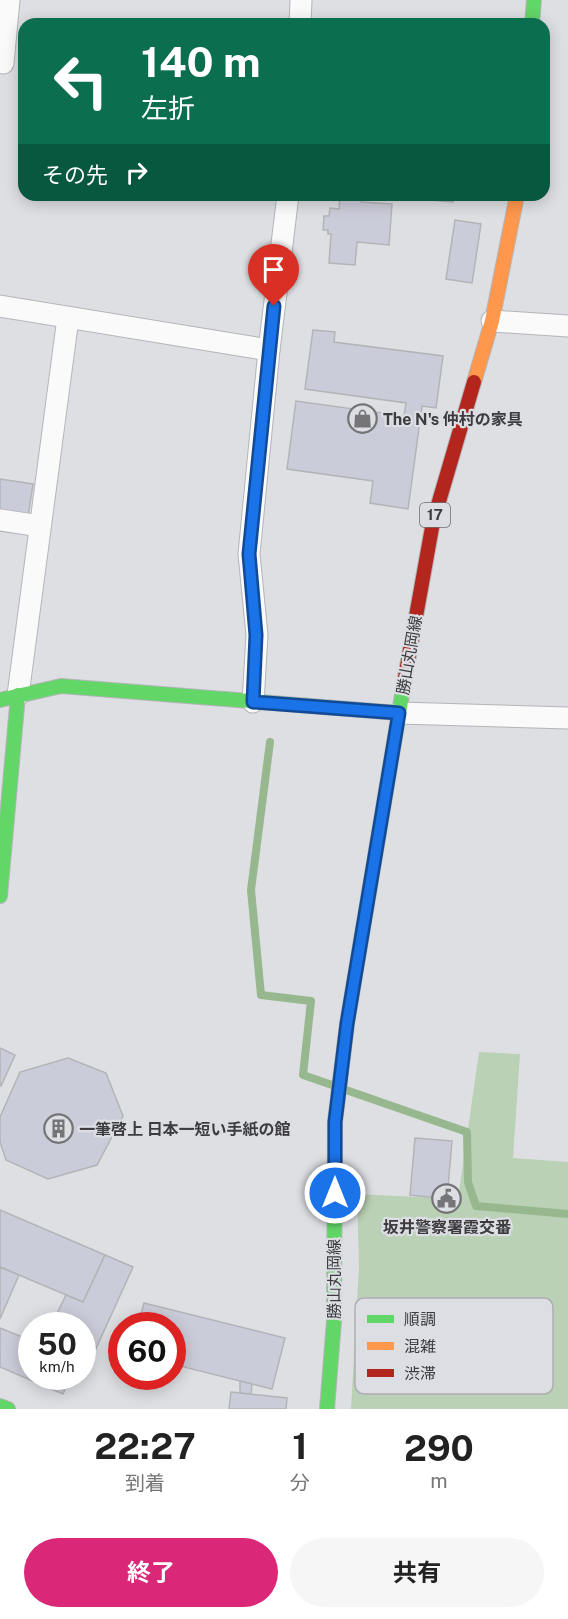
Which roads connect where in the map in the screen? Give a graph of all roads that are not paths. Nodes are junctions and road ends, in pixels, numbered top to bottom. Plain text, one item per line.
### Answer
1 (9, 0) edge
2 (301, 0) edge
3 (534, 0) edge
4 (300, 18) edge
5 (532, 18) edge
6 (0, 62) edge
7 (287, 201) edge
8 (516, 201) edge
9 (0, 306) edge
10 (68, 318) junction
11 (492, 321) junction
12 (568, 326) edge
13 (269, 350) junction
14 (0, 520) edge
15 (40, 526) junction
16 (9, 697) edge
17 (253, 702) junction
18 (399, 713) junction
19 (568, 718) edge
20 (0, 896) edge
21 (0, 1406) edge
22 (8, 1409) edge
23 (327, 1409) edge

1 - 6 street
2 - 4 street
3 - 5 main road
7 - 13 street
8 - 11 main road, 勝山丸岡線 / 17
9 - 10 street
10 - 13 street
10 - 15 street
11 - 12 street
11 - 18 main road, 勝山丸岡線 / 17
13 - 17 street
14 - 15 street
15 - 16 street
16 - 17 main road
16 - 20 main road
17 - 18 main road
18 - 19 street
18 - 23 main road, 勝山丸岡線 / 17
21 - 22 main road

